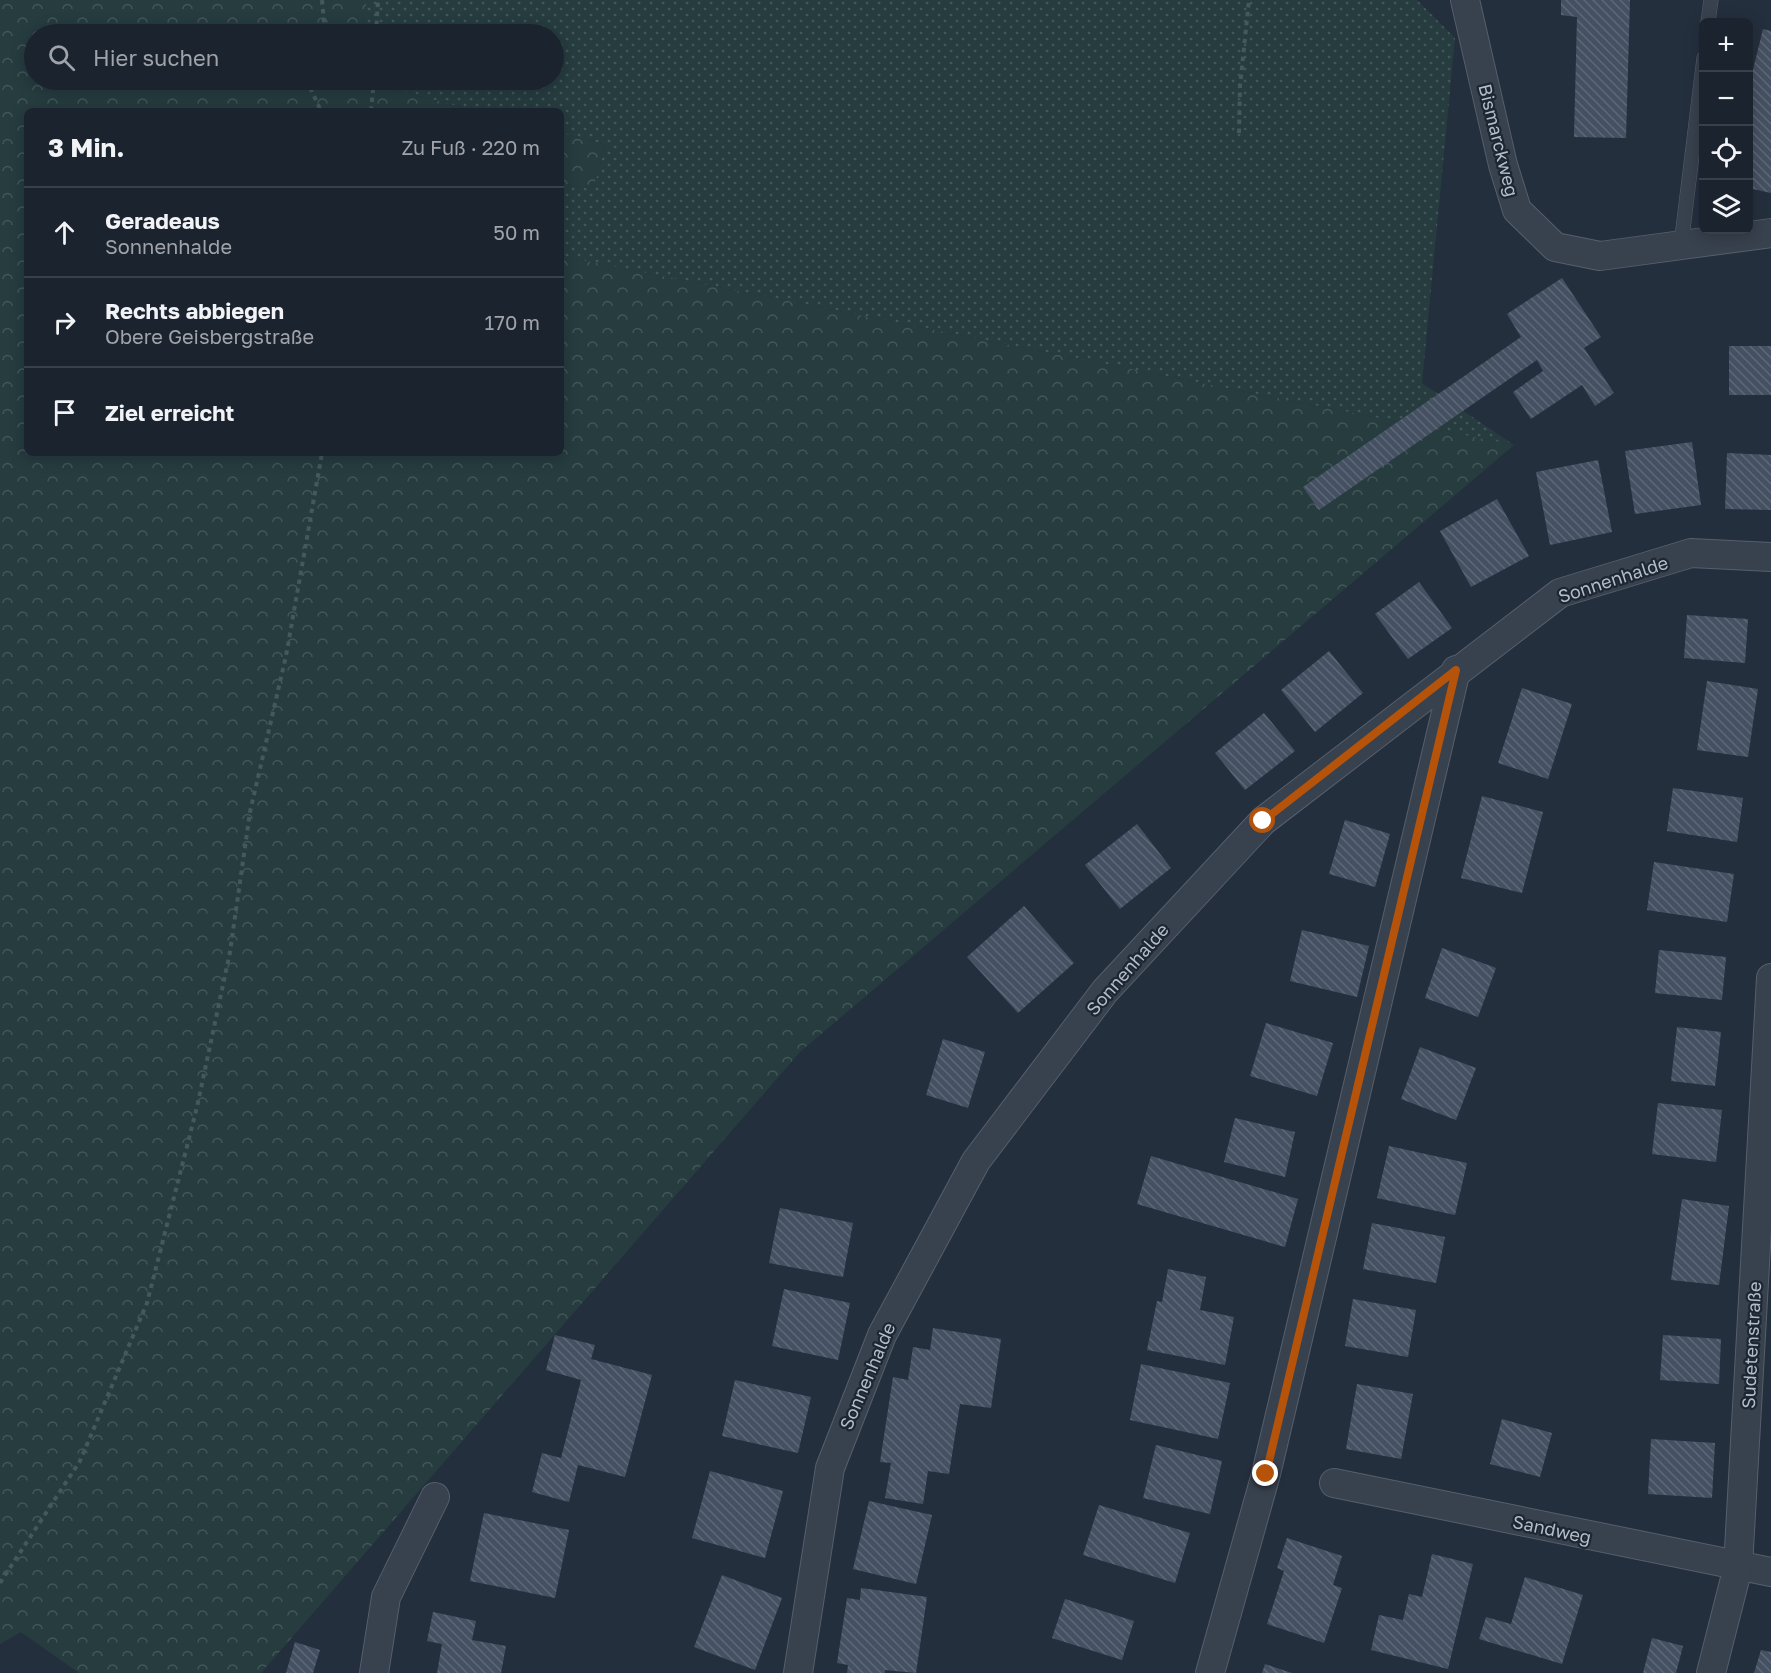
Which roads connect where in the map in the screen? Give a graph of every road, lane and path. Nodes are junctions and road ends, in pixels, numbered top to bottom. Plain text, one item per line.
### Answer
1 (322, 0) edge
2 (378, 0) edge
3 (1249, 0) edge
4 (1465, 0) edge
5 (1711, 0) edge
6 (1709, 18) edge
7 (324, 24) edge
8 (377, 24) edge
9 (1702, 72) edge
10 (311, 90) edge
11 (373, 90) edge
12 (320, 108) edge
13 (371, 108) edge
14 (1239, 134) dead end
15 (1771, 233) edge
16 (1681, 244) junction
17 (321, 456) edge
18 (1771, 557) edge
19 (1456, 670) junction
20 (1771, 978) edge
21 (1334, 1483) dead end
22 (435, 1497) dead end
23 (1738, 1567) junction
24 (1771, 1572) edge
25 (0, 1583) edge
26 (374, 1673) edge
27 (798, 1673) edge
28 (1210, 1673) edge
29 (1711, 1673) edge

1 - 7 path
2 - 8 path
3 - 14 path
4 - 16 street, Bismarckweg
5 - 6 lane
9 - 16 lane
10 - 12 path
11 - 13 path
15 - 16 street, Bismarckweg
17 - 25 path
18 - 19 street, Sonnenhalde
19 - 27 street, Sonnenhalde
19 - 28 street
20 - 23 street, Sudetenstraße
21 - 23 street, Sandweg
22 - 26 street
23 - 24 street, Sandweg
23 - 29 street, Sudetenstraße

